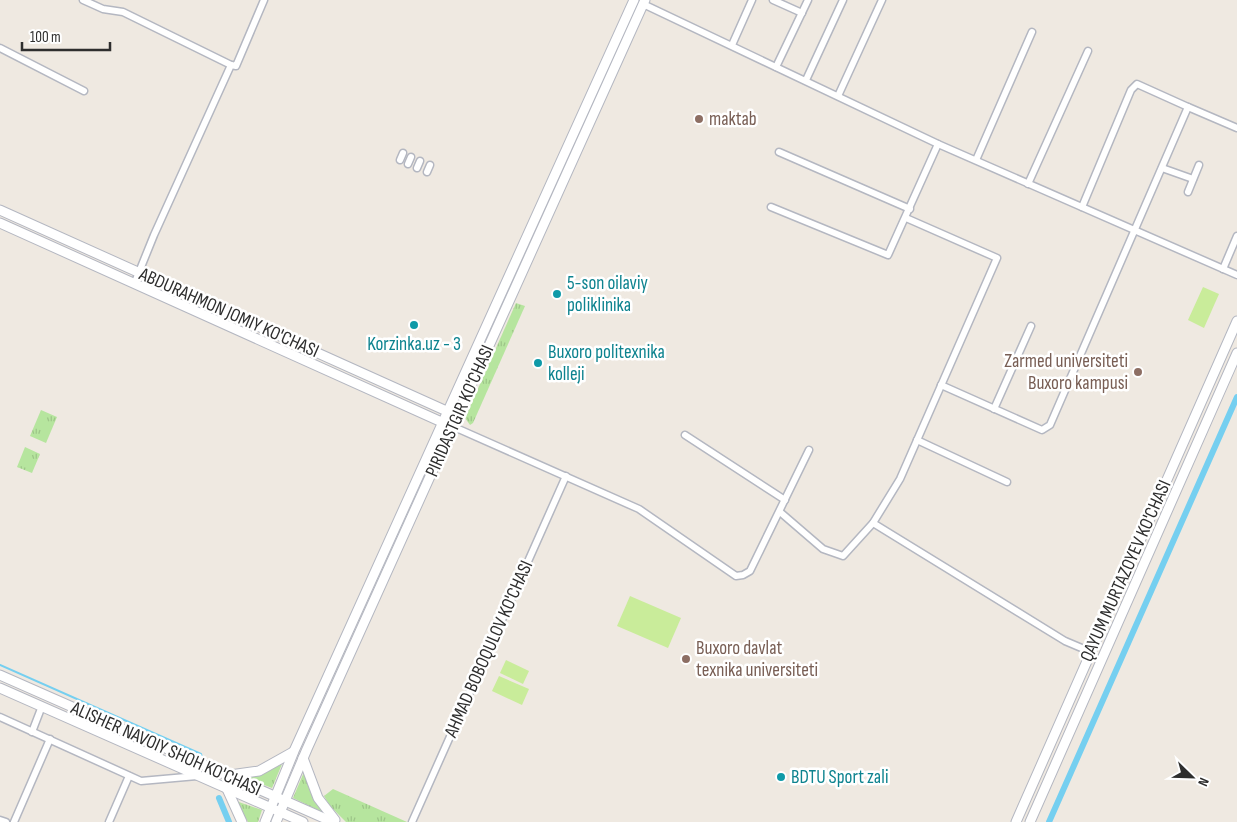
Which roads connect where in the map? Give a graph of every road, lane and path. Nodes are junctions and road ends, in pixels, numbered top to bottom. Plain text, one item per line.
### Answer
1 (83, 0) edge
2 (264, 0) edge
3 (634, 0) edge
4 (752, 0) edge
5 (773, 0) edge
6 (808, 0) edge
7 (843, 0) edge
8 (882, 0) edge
9 (644, 2) edge
10 (802, 13) junction
11 (1032, 32) dead end
12 (732, 45) junction
13 (0, 48) edge
14 (1088, 51) dead end
15 (231, 65) junction
16 (776, 67) junction
17 (806, 80) junction
18 (84, 91) dead end
19 (838, 96) junction
20 (1188, 106) junction
21 (1237, 128) edge
22 (938, 144) junction
23 (779, 152) dead end
24 (403, 153) dead end
25 (411, 157) dead end
26 (400, 160) dead end
27 (976, 160) junction
28 (420, 161) dead end
29 (408, 164) dead end
30 (430, 165) dead end
31 (1199, 165) dead end
32 (417, 168) dead end
33 (1162, 168) junction
34 (427, 172) dead end
35 (1193, 179) junction
36 (1028, 184) junction
37 (1188, 192) dead end
38 (771, 206) dead end
39 (1082, 207) junction
40 (910, 209) junction
41 (0, 210) edge
42 (906, 218) junction
43 (0, 222) edge
44 (1134, 230) junction
45 (1237, 236) edge
46 (1223, 269) junction
47 (139, 272) junction
48 (1237, 274) edge
49 (135, 282) junction
50 (1237, 321) edge
51 (1031, 326) dead end
52 (1237, 353) edge
53 (941, 385) junction
54 (994, 409) junction
55 (447, 411) junction
56 (458, 416) junction
57 (442, 422) junction
58 (454, 427) junction
59 (685, 435) dead end
60 (917, 440) junction
61 (808, 450) dead end
62 (566, 476) junction
63 (1007, 482) dead end
64 (785, 500) junction
65 (780, 512) junction
66 (873, 523) junction
67 (1091, 652) junction
68 (0, 675) edge
69 (1076, 685) junction
70 (0, 688) edge
71 (1088, 690) junction
72 (1068, 704) junction
73 (42, 706) junction
74 (1080, 709) junction
75 (0, 717) edge
76 (32, 732) junction
77 (50, 739) junction
78 (294, 751) junction
79 (303, 758) junction
80 (223, 774) junction
81 (129, 776) junction
82 (199, 776) junction
83 (227, 789) junction
84 (275, 797) junction
85 (286, 801) junction
86 (271, 808) junction
87 (281, 812) junction
88 (0, 820) edge
89 (6, 822) edge
90 (14, 822) edge
91 (109, 822) edge
92 (242, 822) edge
93 (265, 822) edge
94 (276, 822) edge
95 (303, 822) edge
96 (333, 822) edge
97 (337, 822) edge
98 (412, 822) edge
99 (1016, 822) edge
100 (1030, 822) edge

1 - 15 street
2 - 15 street
3 - 55 main road, PIRIDASTGIR KO'CHASI
4 - 12 street
5 - 10 street
6 - 10 street
7 - 17 street
8 - 19 street
9 - 12 street
9 - 56 main road, PIRIDASTGIR KO'CHASI
10 - 16 street
11 - 27 street
12 - 16 street
13 - 18 street
14 - 36 street
15 - 47 street
16 - 17 street
17 - 19 street
19 - 22 street
20 - 21 street
20 - 33 street
20 - 39 street
22 - 27 street
22 - 40 street
23 - 40 street
24 - 26 street
25 - 29 street
27 - 36 street
28 - 32 street
30 - 34 street
31 - 35 street
33 - 35 street
33 - 44 street
35 - 37 street
36 - 39 street
38 - 42 street
39 - 44 street
40 - 42 street
41 - 47 main road, ABDURAHMON JOMIY KO'CHASI
42 - 53 street
43 - 49 main road, ABDURAHMON JOMIY KO'CHASI
44 - 46 street
44 - 54 street
45 - 46 street
46 - 48 street
47 - 49 street
47 - 55 main road, ABDURAHMON JOMIY KO'CHASI
49 - 57 main road, ABDURAHMON JOMIY KO'CHASI
50 - 67 main road, QAYUM MURTAZOYEV KO'CHASI
51 - 54 street
52 - 71 main road, QAYUM MURTAZOYEV KO'CHASI
53 - 54 street
53 - 60 street
55 - 56 main road, ABDURAHMON JOMIY KO'CHASI
55 - 57 main road, PIRIDASTGIR KO'CHASI
56 - 58 main road, PIRIDASTGIR KO'CHASI
57 - 58 main road, ABDURAHMON JOMIY KO'CHASI
57 - 78 main road, PIRIDASTGIR KO'CHASI
58 - 62 street
58 - 79 main road, PIRIDASTGIR KO'CHASI
59 - 64 street
60 - 63 street
60 - 66 street
61 - 64 street
62 - 65 street
62 - 98 street, AHMAD BOBOQULOV KO'CHASI
64 - 65 street
65 - 66 street
66 - 67 street
67 - 69 main road, QAYUM MURTAZOYEV KO'CHASI
68 - 80 main road, ALISHER NAVOIY SHOH KO'CHASI
69 - 71 main road
69 - 72 main road, QAYUM MURTAZOYEV KO'CHASI
70 - 73 main road, ALISHER NAVOIY SHOH KO'CHASI
71 - 74 main road, QAYUM MURTAZOYEV KO'CHASI
72 - 74 main road
72 - 99 main road, QAYUM MURTAZOYEV KO'CHASI
73 - 76 street
73 - 82 main road, ALISHER NAVOIY SHOH KO'CHASI
74 - 100 main road, QAYUM MURTAZOYEV KO'CHASI
75 - 76 street
76 - 77 street
77 - 81 street
77 - 90 street
78 - 80 main road
78 - 84 main road, PIRIDASTGIR KO'CHASI
79 - 85 main road, PIRIDASTGIR KO'CHASI
79 - 97 main road
80 - 84 main road, ALISHER NAVOIY SHOH KO'CHASI
81 - 82 street
81 - 91 street
82 - 83 main road, ALISHER NAVOIY SHOH KO'CHASI
83 - 86 main road, ALISHER NAVOIY SHOH KO'CHASI
83 - 92 main road
84 - 85 main road, ALISHER NAVOIY SHOH KO'CHASI
84 - 86 main road, PIRIDASTGIR KO'CHASI
85 - 87 main road, PIRIDASTGIR KO'CHASI
85 - 96 main road, ALISHER NAVOIY SHOH KO'CHASI
86 - 87 main road, ALISHER NAVOIY SHOH KO'CHASI
86 - 93 main road, PIRIDASTGIR KO'CHASI
87 - 94 main road, PIRIDASTGIR KO'CHASI
87 - 95 main road, ALISHER NAVOIY SHOH KO'CHASI
88 - 89 street

